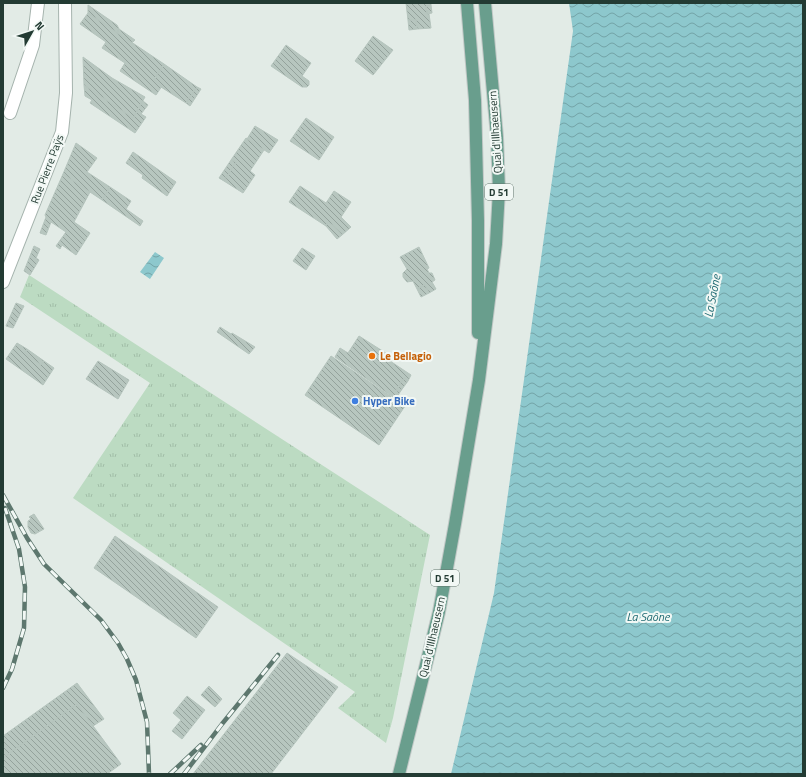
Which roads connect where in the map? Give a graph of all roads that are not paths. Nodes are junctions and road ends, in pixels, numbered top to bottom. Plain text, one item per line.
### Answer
1 (38, 3) edge
2 (65, 3) edge
3 (467, 3) edge
4 (485, 3) edge
5 (10, 113) dead end
6 (3, 282) edge
7 (478, 380) junction
8 (399, 774) edge

1 - 5 street
2 - 6 street, Rue Pierre Paÿs
3 - 7 main road, Quai d'Illhaeusern / D 51
4 - 7 main road, Quai d'Illhaeusern / D 51
7 - 8 main road, Quai d'Illhaeusern / D 51

